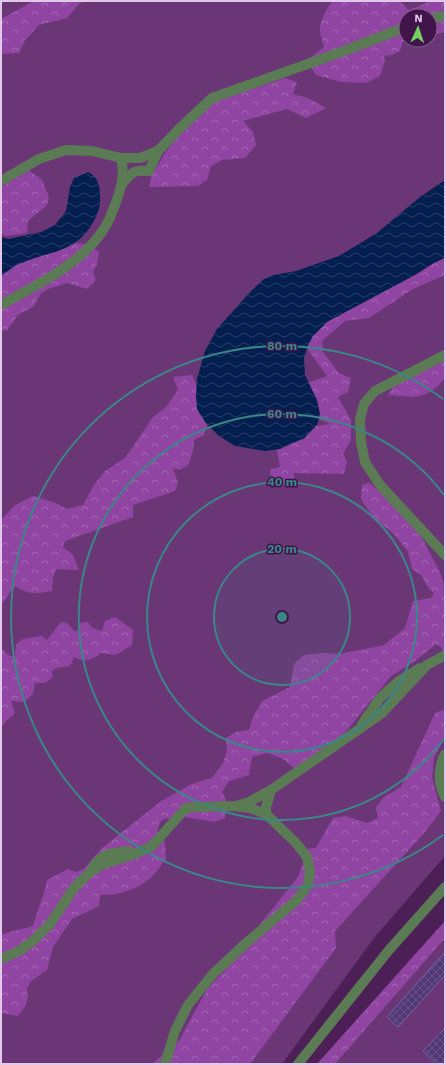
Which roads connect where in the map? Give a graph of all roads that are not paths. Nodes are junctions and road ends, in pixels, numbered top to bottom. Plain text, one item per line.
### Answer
1 (398, 30) edge
2 (158, 151) junction
3 (120, 158) junction
4 (1, 181) edge
5 (122, 184) junction
6 (1, 305) edge
7 (445, 355) edge
8 (445, 555) edge
9 (445, 655) edge
10 (445, 754) edge
11 (271, 790) junction
12 (445, 797) edge
13 (235, 806) junction
14 (266, 814) junction
15 (445, 887) edge
16 (1, 959) edge
17 (165, 1064) edge
18 (298, 1064) edge

1 - 2 street
2 - 3 street
2 - 5 street
3 - 4 street
3 - 5 street
5 - 6 street
7 - 8 street
9 - 11 street
10 - 12 street
11 - 13 street
11 - 14 street
13 - 14 street
13 - 16 street
14 - 17 street
15 - 18 street

